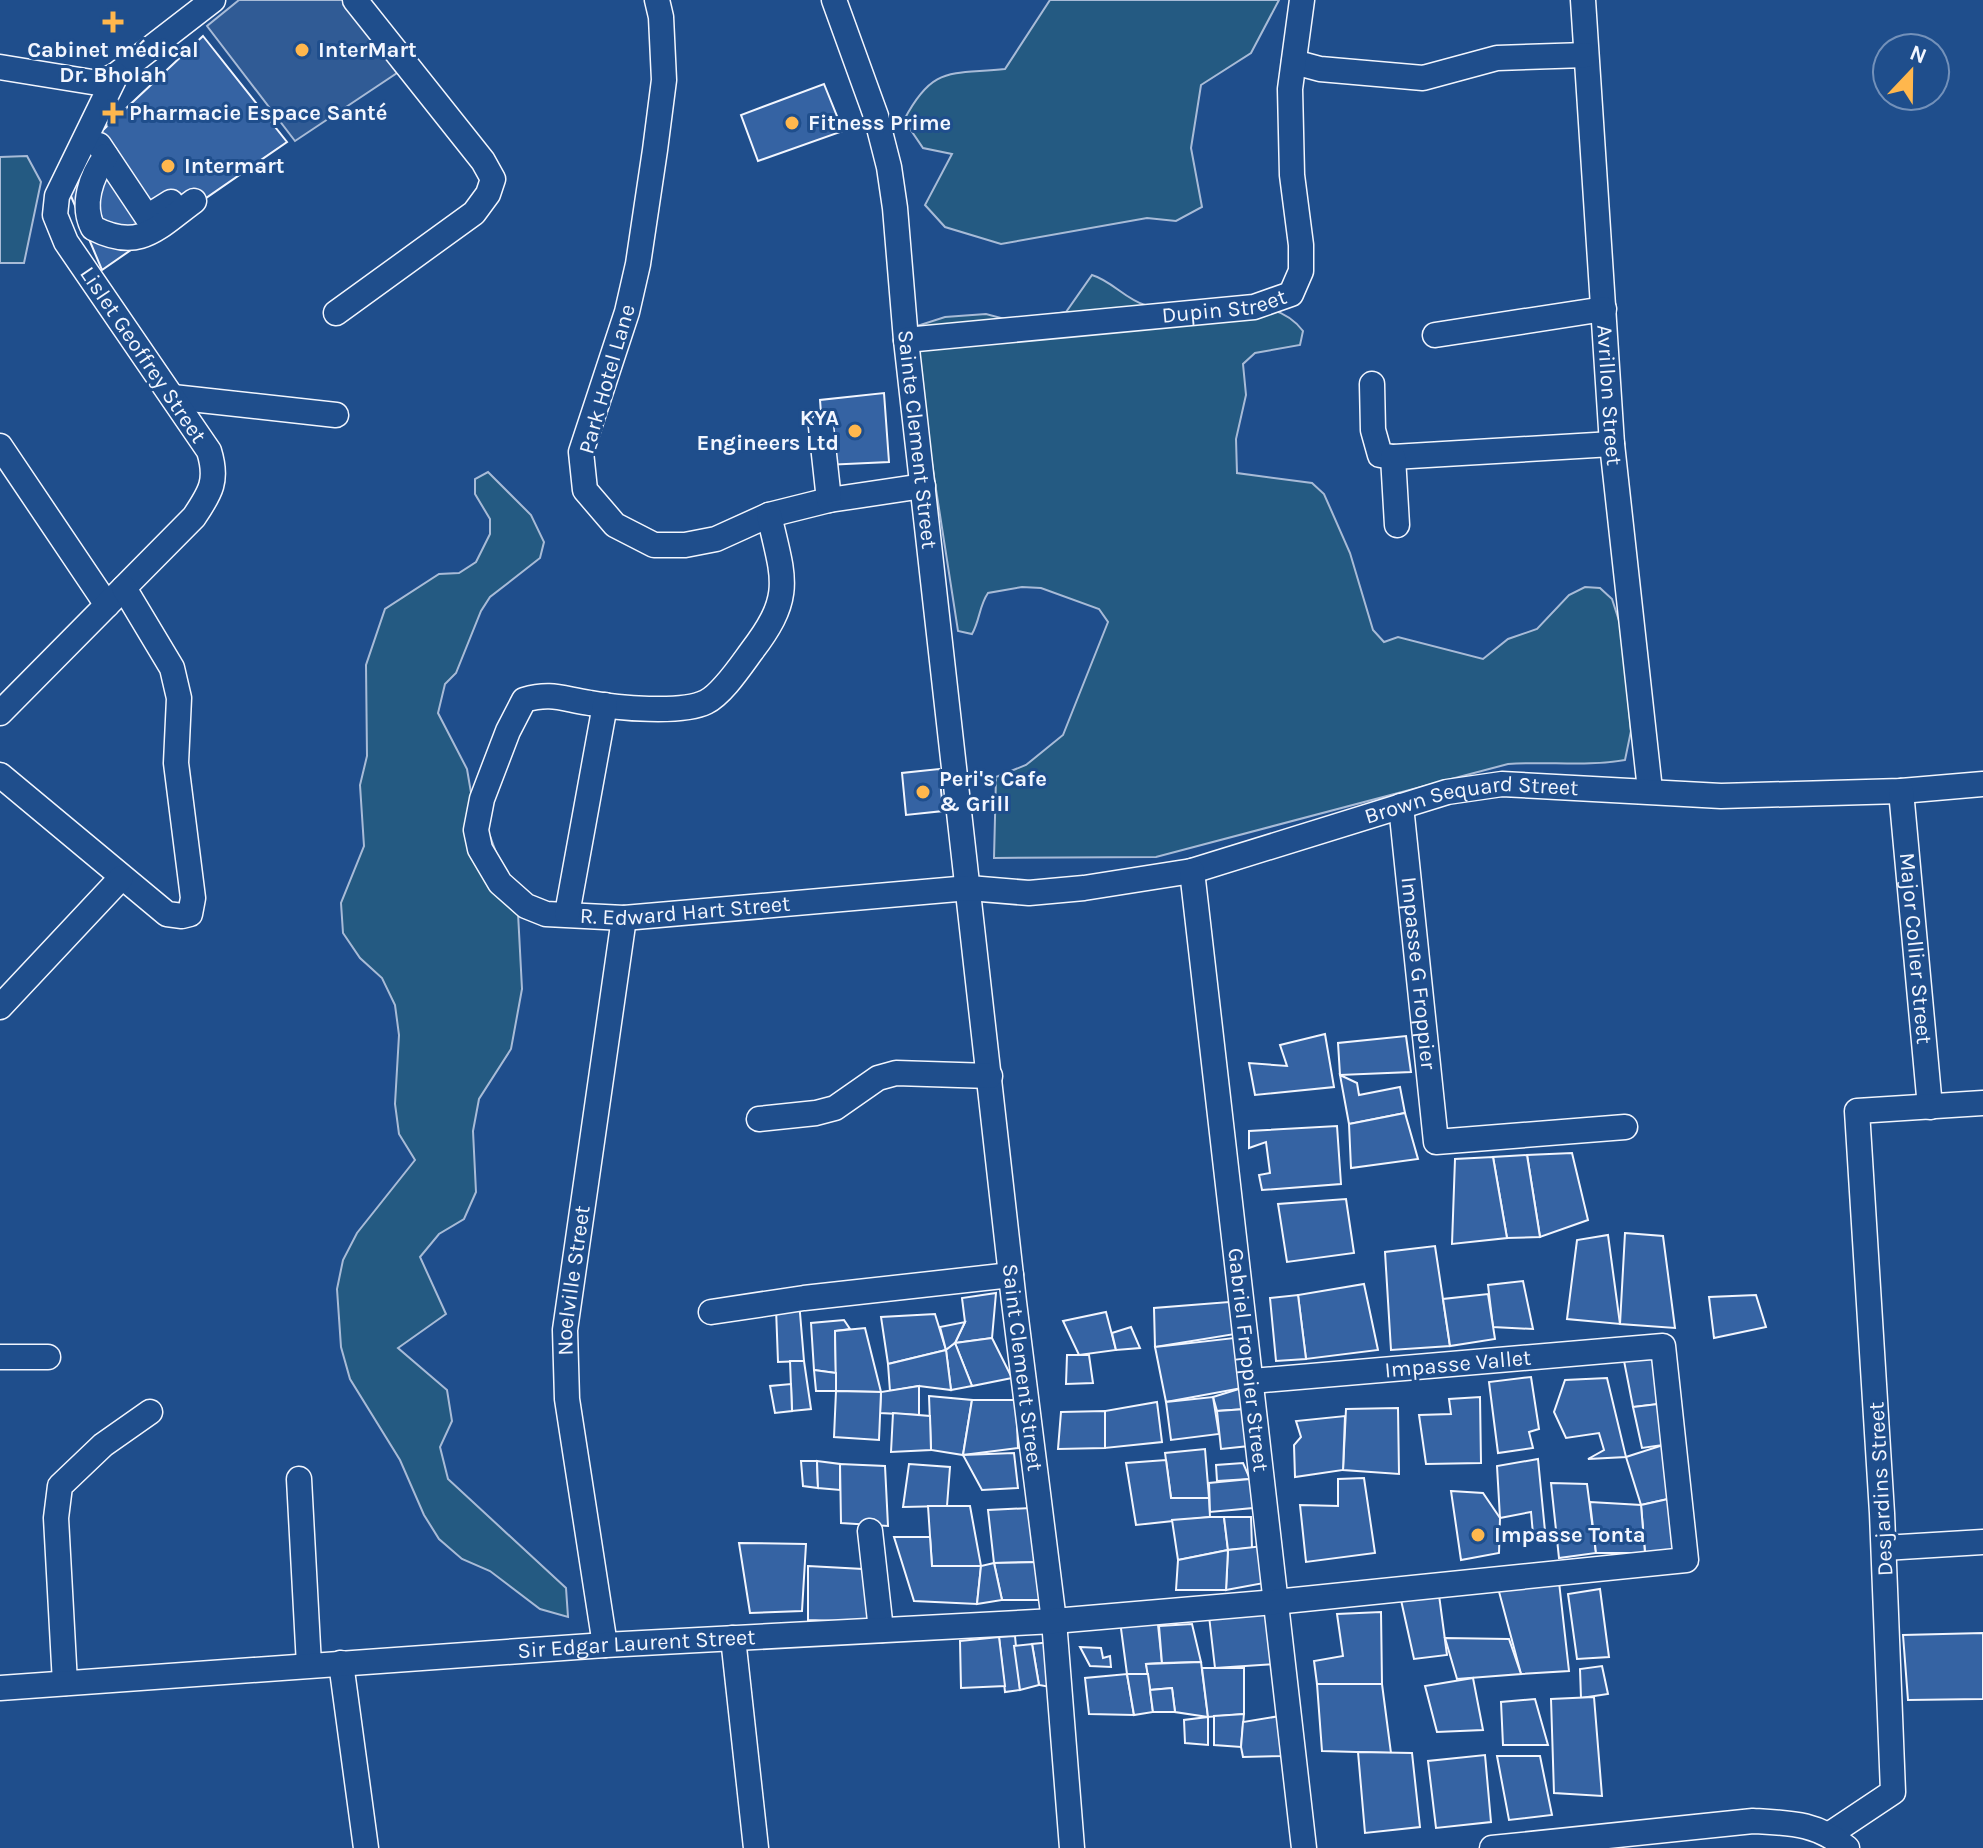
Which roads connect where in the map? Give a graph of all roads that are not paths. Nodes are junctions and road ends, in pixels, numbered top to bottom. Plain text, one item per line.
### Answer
1 (213, 0) edge
2 (355, 0) edge
3 (657, 0) edge
4 (834, 0) edge
5 (1302, 0) edge
6 (1583, 0) edge
7 (1586, 55) junction
8 (1294, 62) junction
9 (0, 67) edge
10 (116, 75) junction
11 (89, 129) junction
12 (106, 156) junction
13 (1604, 309) junction
14 (336, 313) dead end
15 (1435, 335) dead end
16 (906, 340) junction
17 (1372, 384) dead end
18 (173, 397) junction
19 (336, 415) dead end
20 (821, 427) dead end
21 (1612, 444) junction
22 (0, 446) edge
23 (1393, 457) junction
24 (923, 486) junction
25 (829, 500) junction
26 (769, 515) junction
27 (1397, 525) dead end
28 (115, 596) junction
29 (605, 705) junction
30 (0, 713) edge
31 (0, 775) edge
32 (1983, 784) edge
33 (1650, 790) junction
34 (1901, 791) junction
35 (1401, 806) junction
36 (1192, 871) junction
37 (121, 878) junction
38 (969, 888) junction
39 (567, 914) junction
40 (624, 918) junction
41 (0, 1007) edge
42 (990, 1076) junction
43 (1983, 1103) edge
44 (1930, 1107) junction
45 (759, 1119) dead end
46 (1625, 1127) dead end
47 (1011, 1275) junction
48 (711, 1312) dead end
49 (0, 1357) edge
50 (48, 1357) dead end
51 (1252, 1381) junction
52 (150, 1412) dead end
53 (299, 1479) dead end
54 (870, 1531) dead end
55 (1983, 1542) edge
56 (1884, 1548) junction
57 (1275, 1602) junction
58 (1054, 1621) junction
59 (881, 1630) junction
60 (733, 1638) junction
61 (605, 1645) junction
62 (341, 1663) junction
63 (309, 1665) junction
64 (65, 1683) junction
65 (0, 1688) edge
66 (1839, 1841) edge
67 (1582, 1844) edge
68 (366, 1848) edge
69 (756, 1848) edge
70 (1072, 1848) edge
71 (1304, 1848) edge
72 (1492, 1848) edge

1 - 10 street
2 - 14 street
3 - 26 street, Park Hotel Lane
4 - 16 street, Sainte Clement Street
5 - 8 street, Dupin Street
6 - 7 street, Avrillon Street
7 - 8 street
7 - 13 street, Avrillon Street
8 - 16 street, Dupin Street
9 - 10 street
10 - 11 street, Lislet Geoffrey Street
11 - 12 street
11 - 18 street, Lislet Geoffrey Street
12 - 12 street
13 - 15 street
13 - 21 street, Avrillon Street
16 - 24 street, Sainte Clement Street
17 - 23 street
18 - 19 street
18 - 28 street, Lislet Geoffrey Street
20 - 25 street
21 - 23 street
21 - 33 street, Avrillon Street
22 - 28 street
23 - 27 street
24 - 25 street, Park Hotel Lane
24 - 38 street, Sainte Clement Street
25 - 26 street, Park Hotel Lane
26 - 29 street
28 - 30 street, Lislet Geoffrey Street
28 - 37 street
29 - 39 street
29 - 39 street, R. Edward Hart Street
31 - 37 street
32 - 34 street, Brown Sequard Street
33 - 34 street, Brown Sequard Street
33 - 35 street, Brown Sequard Street
34 - 44 street, Major Collier Street
35 - 36 street, Brown Sequard Street
35 - 46 street, Impasse G Froppier
36 - 38 street, Brown Sequard Street
36 - 51 street, Gabriel Froppier Street
37 - 41 street
38 - 40 street, R. Edward Hart Street
38 - 42 street, Saint Clement Street
39 - 40 street, R. Edward Hart Street
40 - 61 street, Noelville Street
42 - 45 street
42 - 47 street, Saint Clement Street
43 - 44 street
44 - 56 street, Desjardins Street
47 - 48 street
47 - 58 street, Saint Clement Street
49 - 50 street
51 - 57 street, Gabriel Froppier Street
51 - 57 street, Impasse Vallet
52 - 64 street
53 - 63 street
54 - 59 street
55 - 56 street
56 - 66 street, Desjardins Street
57 - 58 street, Sir Edgar Laurent Street
57 - 71 street, Gabriel Froppier Street
58 - 59 street, Sir Edgar Laurent Street
58 - 70 street, Saint Clement Street
59 - 60 street, Sir Edgar Laurent Street
60 - 61 street, Sir Edgar Laurent Street
60 - 69 street
61 - 62 street, Sir Edgar Laurent Street
62 - 63 street, Sir Edgar Laurent Street
62 - 68 street
63 - 64 street, Sir Edgar Laurent Street
64 - 65 street, Sir Edgar Laurent Street
66 - 67 street
67 - 72 street

